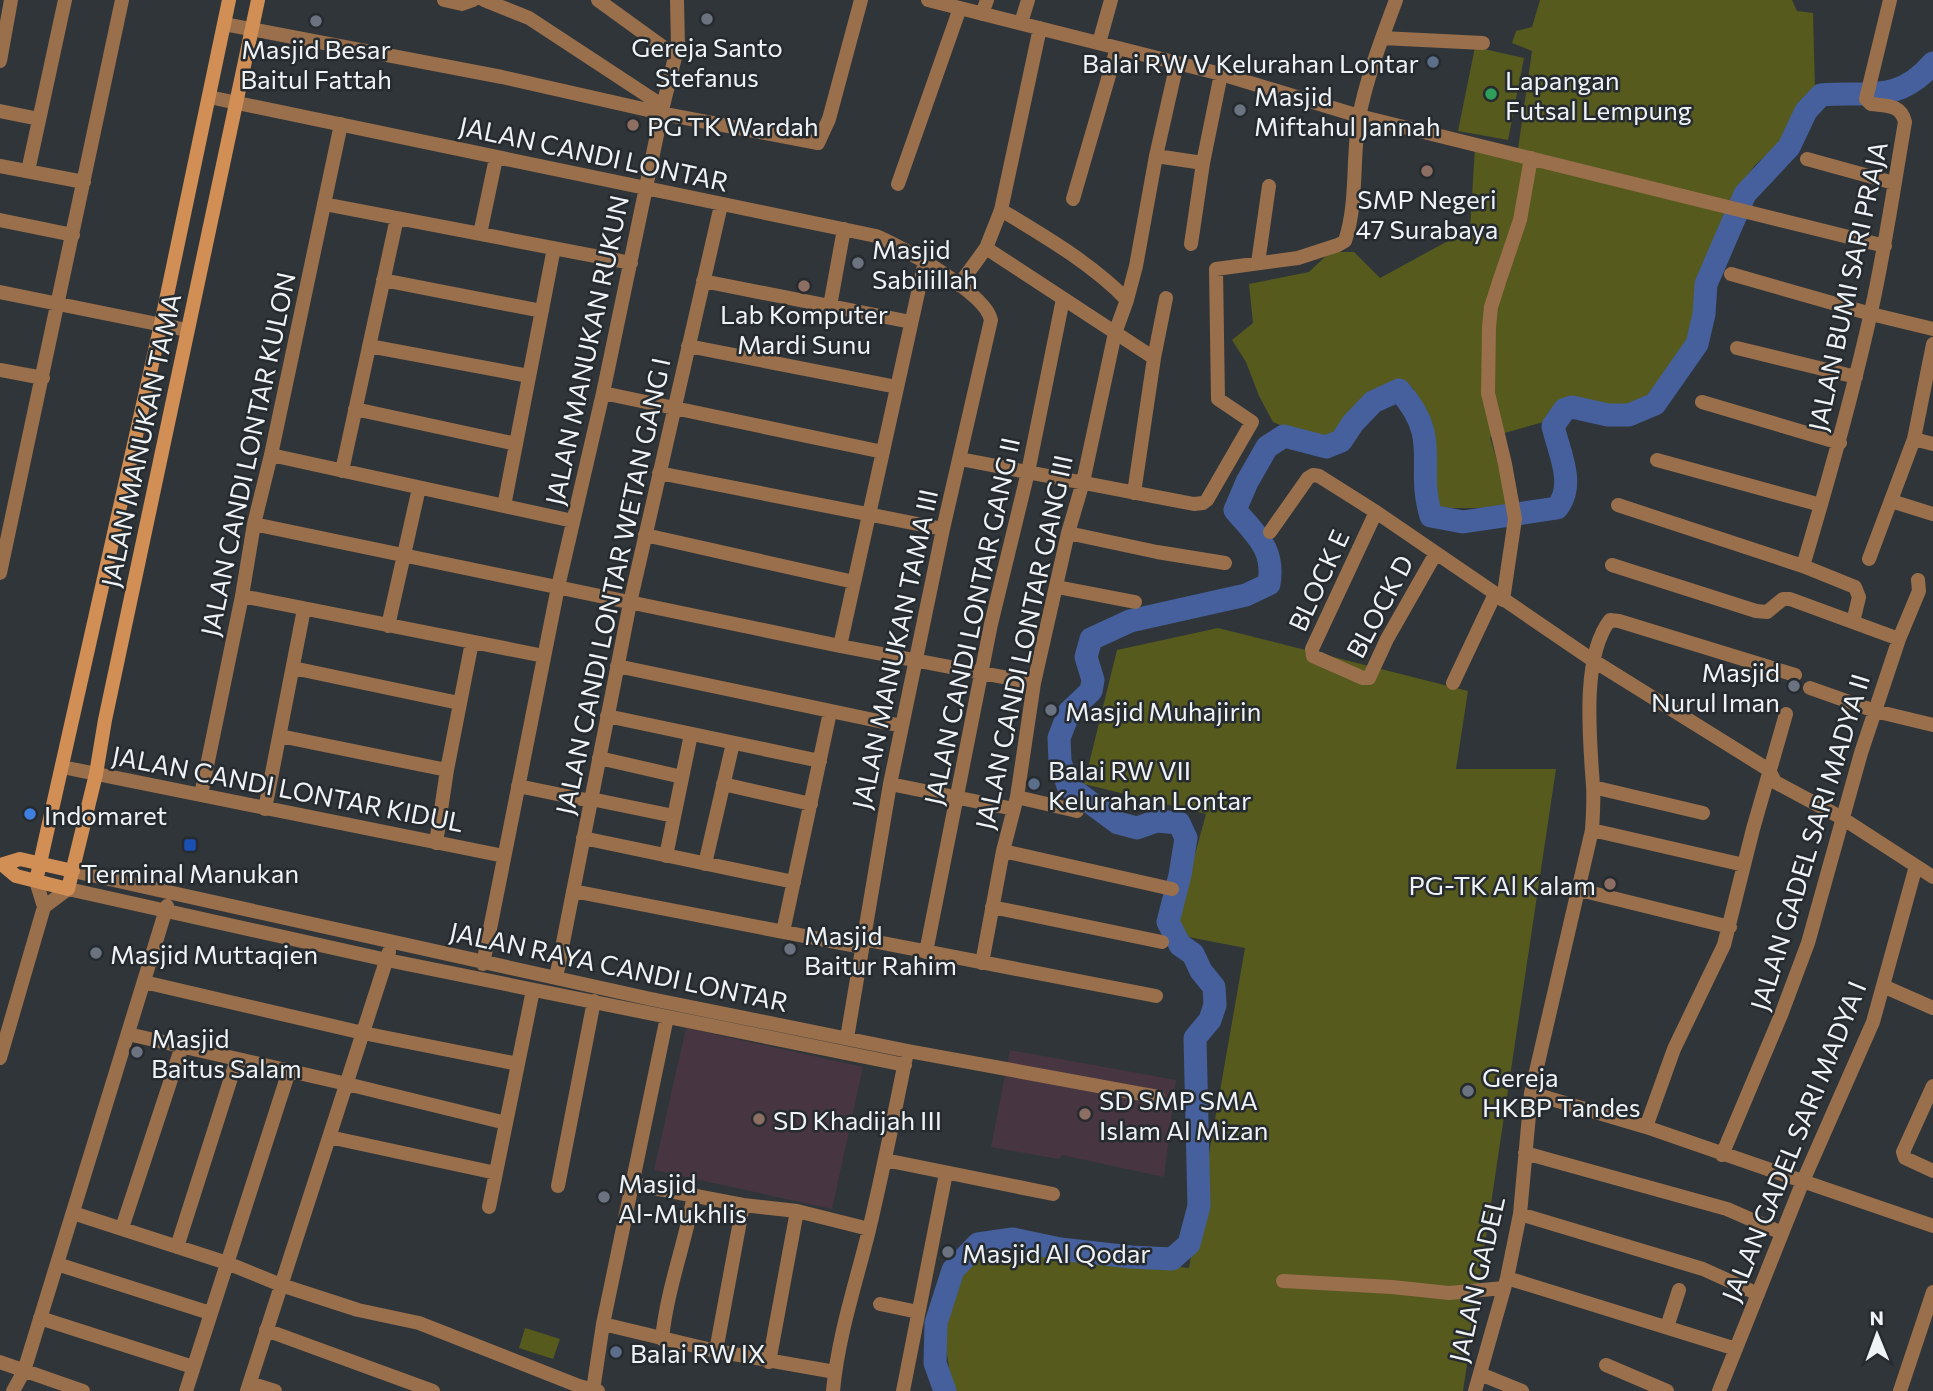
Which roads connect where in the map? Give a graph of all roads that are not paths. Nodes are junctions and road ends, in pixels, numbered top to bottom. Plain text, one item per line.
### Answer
1 (11, 0) edge
2 (65, 0) edge
3 (122, 0) edge
4 (229, 0) edge
5 (258, 0) edge
6 (444, 0) edge
7 (473, 0) edge
8 (484, 0) edge
9 (598, 0) edge
10 (677, 0) edge
11 (861, 0) edge
12 (928, 0) edge
13 (1028, 0) edge
14 (1111, 0) edge
15 (1396, 0) edge
16 (1889, 0) edge
17 (985, 7) edge
18 (960, 8) junction
19 (1020, 23) junction
20 (224, 24) junction
21 (1040, 28) junction
22 (253, 29) junction
23 (1382, 38) junction
24 (1099, 43) junction
25 (1483, 43) dead end
26 (1117, 48) junction
27 (674, 55) junction
28 (0, 61) edge
29 (1177, 63) junction
30 (1220, 74) junction
31 (209, 97) junction
32 (237, 102) junction
33 (662, 109) junction
34 (0, 111) edge
35 (1359, 116) junction
36 (39, 120) junction
37 (341, 124) junction
38 (1156, 156) junction
39 (496, 158) junction
40 (1531, 158) junction
41 (1807, 159) dead end
42 (1203, 163) junction
43 (0, 166) edge
44 (28, 171) junction
45 (84, 182) junction
46 (1895, 183) junction
47 (898, 184) dead end
48 (1269, 186) dead end
49 (647, 187) junction
50 (1073, 200) dead end
51 (324, 204) junction
52 (721, 205) junction
53 (1001, 210) junction
54 (397, 218) junction
55 (0, 220) edge
56 (844, 229) junction
57 (480, 234) junction
58 (73, 235) junction
59 (1191, 244) dead end
60 (1885, 246) junction
61 (554, 248) junction
62 (986, 248) junction
63 (925, 261) junction
64 (631, 263) junction
65 (1258, 263) junction
66 (1731, 274) dead end
67 (383, 280) junction
68 (703, 281) junction
69 (959, 285) junction
70 (0, 292) edge
71 (1166, 298) dead end
72 (1063, 299) junction
73 (1127, 300) junction
74 (59, 303) junction
75 (830, 306) junction
76 (542, 311) junction
77 (1871, 314) junction
78 (911, 322) junction
79 (161, 324) junction
80 (1933, 329) edge
81 (187, 330) junction
82 (1115, 332) junction
83 (1933, 344) edge
84 (369, 346) junction
85 (688, 346) junction
86 (1737, 348) dead end
87 (1154, 358) junction
88 (0, 370) edge
89 (529, 376) junction
90 (1856, 377) junction
91 (43, 378) junction
92 (897, 387) junction
93 (603, 393) junction
94 (1702, 402) dead end
95 (674, 407) junction
96 (355, 409) junction
97 (1914, 439) junction
98 (1840, 443) junction
99 (516, 444) junction
100 (1933, 444) edge
101 (883, 452) junction
102 (271, 455) junction
103 (960, 459) junction
104 (1657, 460) dead end
105 (342, 471) junction
106 (1028, 472) junction
107 (659, 473) junction
108 (1083, 482) junction
109 (419, 488) junction
110 (1134, 493) junction
111 (1891, 500) junction
112 (1618, 505) dead end
113 (1821, 505) junction
114 (504, 506) junction
115 (1376, 512) junction
116 (869, 514) junction
117 (1933, 514) edge
118 (573, 521) junction
119 (254, 524) junction
120 (943, 528) junction
121 (1270, 532) dead end
122 (1068, 533) junction
123 (645, 536) junction
124 (4, 539) edge
125 (1436, 553) junction
126 (403, 556) junction
127 (1869, 559) dead end
128 (1225, 563) dead end
129 (1612, 565) dead end
130 (1803, 566) junction
131 (0, 573) edge
132 (1918, 580) dead end
133 (854, 582) junction
134 (558, 587) junction
135 (1057, 587) junction
136 (242, 596) junction
137 (1499, 597) junction
138 (1135, 601) dead end
139 (630, 603) junction
140 (304, 609) junction
141 (1853, 622) junction
142 (388, 625) junction
143 (1899, 639) junction
144 (472, 642) junction
145 (840, 646) junction
146 (544, 656) junction
147 (915, 660) junction
148 (1594, 661) junction
149 (617, 666) junction
150 (293, 668) junction
151 (982, 674) junction
152 (1795, 675) dead end
153 (1363, 678) joint
154 (1034, 683) junction
155 (1453, 683) dead end
156 (1810, 688) dead end
157 (459, 703) junction
158 (1875, 711) junction
159 (830, 712) junction
160 (1786, 715) dead end
161 (607, 716) junction
162 (1933, 725) edge
163 (902, 726) junction
164 (691, 734) junction
165 (280, 736) junction
166 (733, 743) junction
167 (599, 758) junction
168 (820, 761) junction
169 (62, 766) junction
170 (447, 770) junction
171 (1769, 770) junction
172 (96, 774) junction
173 (682, 776) junction
174 (890, 784) junction
175 (723, 785) junction
176 (518, 786) junction
177 (1593, 787) junction
178 (201, 795) junction
179 (958, 796) junction
180 (591, 800) junction
181 (1015, 803) junction
182 (811, 804) junction
183 (265, 809) junction
184 (1077, 811) dead end
185 (1703, 813) dead end
186 (674, 816) junction
187 (1842, 818) junction
188 (1592, 830) junction
189 (583, 838) junction
190 (436, 843) junction
191 (1003, 851) junction
192 (504, 856) junction
193 (666, 856) junction
194 (40, 863) junction
195 (705, 864) junction
196 (2, 865) edge
197 (1744, 865) junction
198 (1916, 866) junction
199 (73, 871) junction
200 (1933, 877) edge
201 (36, 881) junction
202 (794, 882) junction
203 (1172, 889) dead end
204 (68, 890) junction
205 (1580, 890) junction
206 (573, 891) junction
207 (170, 894) junction
208 (44, 907) junction
209 (992, 907) junction
210 (166, 912) junction
211 (1730, 927) junction
212 (783, 932) junction
213 (391, 940) junction
214 (1162, 942) dead end
215 (862, 943) junction
216 (926, 952) junction
217 (387, 960) junction
218 (982, 962) junction
219 (483, 964) junction
220 (556, 978) junction
221 (144, 982) junction
222 (1883, 986) junction
223 (533, 989) junction
224 (1156, 996) dead end
225 (598, 997) junction
226 (641, 1004) junction
227 (1933, 1008) edge
228 (667, 1017) junction
229 (707, 1018) junction
230 (363, 1033) junction
231 (128, 1034) junction
232 (847, 1038) junction
233 (820, 1041) junction
234 (181, 1046) junction
235 (0, 1058) edge
236 (906, 1058) junction
237 (237, 1059) junction
238 (518, 1064) junction
239 (289, 1071) junction
240 (346, 1084) junction
241 (1933, 1086) edge
242 (1531, 1093) junction
243 (1158, 1097) dead end
244 (506, 1123) junction
245 (1646, 1127) junction
246 (329, 1137) junction
247 (1525, 1153) junction
248 (1722, 1155) junction
249 (885, 1160) junction
250 (1933, 1171) edge
251 (496, 1173) junction
252 (946, 1173) junction
253 (1803, 1181) junction
254 (633, 1184) junction
255 (558, 1186) dead end
256 (694, 1195) junction
257 (1053, 1195) dead end
258 (743, 1205) junction
259 (489, 1207) dead end
260 (797, 1212) junction
261 (73, 1213) junction
262 (1520, 1214) junction
263 (1933, 1226) edge
264 (122, 1227) junction
265 (869, 1229) junction
266 (1782, 1233) junction
267 (177, 1247) junction
268 (227, 1263) junction
269 (57, 1264) junction
270 (1283, 1281) dead end
271 (1506, 1283) junction
272 (281, 1284) junction
273 (1679, 1290) dead end
274 (1933, 1292) edge
275 (1758, 1294) junction
276 (880, 1304) dead end
277 (918, 1312) junction
278 (211, 1313) junction
279 (40, 1318) junction
280 (603, 1324) junction
281 (1667, 1327) junction
282 (1927, 1329) edge
283 (266, 1330) junction
284 (662, 1339) junction
285 (1736, 1349) junction
286 (716, 1351) junction
287 (0, 1362) edge
288 (769, 1362) junction
289 (1606, 1365) dead end
290 (193, 1367) junction
291 (24, 1371) junction
292 (835, 1372) junction
293 (1480, 1374) junction
294 (248, 1387) edge
295 (587, 1390) edge
296 (13, 1391) edge
297 (83, 1391) edge
298 (186, 1391) edge
299 (275, 1391) edge
300 (433, 1391) edge
301 (833, 1391) edge
302 (903, 1391) edge
303 (1475, 1391) edge
304 (1522, 1391) edge
305 (1667, 1391) edge
306 (1719, 1391) edge
307 (1900, 1391) edge

1 - 28 street
2 - 36 street
3 - 45 street
4 - 20 street, JALAN MANUKAN TAMA
5 - 22 street, JALAN MANUKAN TAMA
6 - 7 street
8 - 33 street
9 - 27 street
10 - 27 street, JALAN MANUKAN RUKUN
11 - 33 street
12 - 18 street
13 - 19 street
14 - 24 street
15 - 23 street
16 - 46 street, JALAN BUMI SARI PRAJA
17 - 18 street
17 - 19 street
18 - 47 street
19 - 21 street
20 - 22 street
20 - 31 street, JALAN MANUKAN TAMA
21 - 24 street
21 - 53 street
22 - 32 street, JALAN MANUKAN TAMA
22 - 33 street
23 - 25 street
23 - 35 street
24 - 26 street
26 - 29 street
26 - 50 street
27 - 33 street, JALAN MANUKAN RUKUN
29 - 30 street
29 - 38 street, JALAN CANDI LONTAR GANG III
30 - 35 street
30 - 42 street
31 - 32 street, JALAN CANDI LONTAR
31 - 79 street, JALAN MANUKAN TAMA
32 - 37 street, JALAN CANDI LONTAR
32 - 81 street, JALAN MANUKAN TAMA
33 - 49 street, JALAN MANUKAN RUKUN
34 - 36 street
35 - 40 street
35 - 65 street
36 - 44 street
37 - 39 street, JALAN CANDI LONTAR
37 - 51 street, JALAN CANDI LONTAR KULON
38 - 42 street
38 - 73 street, JALAN CANDI LONTAR GANG III
39 - 49 street, JALAN CANDI LONTAR
39 - 57 street
40 - 60 street
40 - 137 street
41 - 46 street
42 - 59 street
43 - 44 street
44 - 45 street
45 - 58 street
46 - 60 street, JALAN BUMI SARI PRAJA
48 - 65 street
49 - 52 street, JALAN CANDI LONTAR
49 - 64 street, JALAN MANUKAN RUKUN
51 - 54 street
51 - 102 street, JALAN CANDI LONTAR KULON
52 - 56 street, JALAN CANDI LONTAR
52 - 68 street, JALAN CANDI LONTAR WETAN GANG I
53 - 62 street
53 - 73 street
54 - 57 street
54 - 67 street
55 - 58 street
56 - 63 street, JALAN CANDI LONTAR
56 - 75 street
57 - 61 street
58 - 74 street
60 - 77 street, JALAN BUMI SARI PRAJA
61 - 64 street
61 - 76 street
62 - 69 street
62 - 72 street
63 - 69 street, JALAN CANDI LONTAR
63 - 78 street
64 - 93 street, JALAN MANUKAN RUKUN
65 - 110 street
66 - 77 street
67 - 76 street
67 - 84 street
68 - 75 street
68 - 85 street, JALAN CANDI LONTAR WETAN GANG I
69 - 103 street, JALAN MANUKAN TAMA III
70 - 74 street
71 - 87 street
72 - 82 street
72 - 106 street, JALAN CANDI LONTAR GANG II
73 - 82 street, JALAN CANDI LONTAR GANG III
74 - 79 street
74 - 91 street
75 - 78 street
76 - 89 street
77 - 80 street
77 - 90 street, JALAN BUMI SARI PRAJA
78 - 92 street
79 - 81 street
79 - 169 street, JALAN MANUKAN TAMA
81 - 172 street, JALAN MANUKAN TAMA
82 - 87 street
82 - 108 street, JALAN CANDI LONTAR GANG III
83 - 97 street
84 - 89 street
84 - 96 street
85 - 92 street
85 - 95 street, JALAN CANDI LONTAR WETAN GANG I
86 - 90 street
87 - 110 street
88 - 91 street
89 - 99 street
90 - 98 street, JALAN BUMI SARI PRAJA
91 - 124 street
92 - 101 street
93 - 95 street
93 - 118 street, JALAN MANUKAN RUKUN
94 - 98 street
95 - 101 street
95 - 107 street, JALAN CANDI LONTAR WETAN GANG I
96 - 99 street
96 - 105 street
97 - 100 street
97 - 111 street
98 - 113 street, JALAN BUMI SARI PRAJA
99 - 114 street
101 - 116 street
102 - 105 street
102 - 119 street, JALAN CANDI LONTAR KULON
103 - 106 street
103 - 120 street, JALAN MANUKAN TAMA III
104 - 113 street
105 - 109 street
106 - 108 street
106 - 151 street, JALAN CANDI LONTAR GANG II
107 - 116 street
107 - 123 street, JALAN CANDI LONTAR WETAN GANG I
108 - 110 street
108 - 122 street, JALAN CANDI LONTAR GANG III
109 - 114 street
109 - 126 street
111 - 117 street
111 - 127 street
112 - 130 street
113 - 130 street, JALAN BUMI SARI PRAJA
114 - 118 street
115 - 121 street
115 - 125 street
115 - 153 street, BLOCK E
116 - 120 street
116 - 133 street
118 - 134 street, JALAN MANUKAN RUKUN
119 - 126 street
119 - 136 street, JALAN CANDI LONTAR KULON
120 - 147 street, JALAN MANUKAN TAMA III
122 - 128 street
122 - 135 street, JALAN CANDI LONTAR GANG III
123 - 133 street
123 - 139 street, JALAN CANDI LONTAR WETAN GANG I
124 - 131 street
125 - 137 street
125 - 153 street, BLOCK D
126 - 134 street
126 - 142 street
129 - 141 street
130 - 141 street
132 - 143 street, JALAN GADEL SARI MADYA II
133 - 145 street
134 - 139 street
134 - 146 street, JALAN MANUKAN RUKUN
135 - 138 street
135 - 154 street, JALAN CANDI LONTAR GANG III
136 - 140 street
136 - 178 street, JALAN CANDI LONTAR KULON
137 - 148 street
137 - 155 street
139 - 145 street
139 - 149 street, JALAN CANDI LONTAR WETAN GANG I
140 - 142 street
140 - 150 street
141 - 143 street
142 - 144 street
143 - 158 street, JALAN GADEL SARI MADYA II
144 - 146 street
144 - 157 street
145 - 147 street
146 - 176 street, JALAN MANUKAN RUKUN
147 - 151 street
147 - 163 street, JALAN MANUKAN TAMA III
148 - 152 street, JALAN GADEL
148 - 171 street
148 - 177 street, JALAN GADEL
149 - 159 street
149 - 161 street, JALAN CANDI LONTAR WETAN GANG I
150 - 157 street
150 - 165 street
151 - 154 street
151 - 179 street, JALAN CANDI LONTAR GANG II
154 - 181 street, JALAN CANDI LONTAR GANG III
156 - 158 street
157 - 170 street
158 - 162 street
158 - 187 street, JALAN GADEL SARI MADYA II
159 - 163 street
159 - 168 street
160 - 171 street
161 - 164 street
161 - 167 street, JALAN CANDI LONTAR WETAN GANG I
163 - 174 street, JALAN MANUKAN TAMA III
164 - 166 street
164 - 173 street
165 - 170 street
165 - 183 street
166 - 168 street
166 - 175 street
167 - 173 street
167 - 180 street, JALAN CANDI LONTAR WETAN GANG I
168 - 182 street
169 - 172 street, JALAN CANDI LONTAR KIDUL
169 - 194 street, JALAN MANUKAN TAMA
170 - 190 street
171 - 187 street
171 - 197 street
172 - 178 street, JALAN CANDI LONTAR KIDUL
172 - 199 street, JALAN MANUKAN TAMA
173 - 186 street
174 - 179 street
174 - 215 street, JALAN MANUKAN TAMA III
175 - 182 street
175 - 195 street
176 - 180 street
176 - 192 street, JALAN MANUKAN RUKUN
177 - 185 street
177 - 188 street, JALAN GADEL
178 - 183 street, JALAN CANDI LONTAR KIDUL
179 - 181 street
179 - 216 street, JALAN CANDI LONTAR GANG II
180 - 186 street
180 - 189 street, JALAN CANDI LONTAR WETAN GANG I
181 - 184 street
181 - 191 street, JALAN CANDI LONTAR GANG III
182 - 202 street
183 - 190 street, JALAN CANDI LONTAR KIDUL
186 - 193 street
187 - 198 street
187 - 248 street, JALAN GADEL SARI MADYA II
188 - 197 street
188 - 205 street, JALAN GADEL
189 - 193 street
189 - 206 street, JALAN CANDI LONTAR WETAN GANG I
190 - 192 street, JALAN CANDI LONTAR KIDUL
191 - 203 street
191 - 209 street, JALAN CANDI LONTAR GANG III
192 - 219 street, JALAN MANUKAN RUKUN
193 - 195 street
194 - 196 street
194 - 199 street
194 - 201 street, JALAN MANUKAN TAMA
195 - 202 street
196 - 201 street
197 - 211 street
198 - 200 street
198 - 222 street, JALAN GADEL SARI MADYA I
199 - 204 street, JALAN MANUKAN TAMA
199 - 207 street, JALAN RAYA CANDI LONTAR
201 - 204 street
201 - 208 street
202 - 212 street
204 - 208 street
204 - 210 street, JALAN RAYA CANDI LONTAR
205 - 211 street
205 - 242 street, JALAN GADEL
206 - 212 street
206 - 220 street, JALAN CANDI LONTAR WETAN GANG I
207 - 210 street
207 - 213 street, JALAN RAYA CANDI LONTAR
208 - 235 street
209 - 214 street
209 - 218 street, JALAN CANDI LONTAR GANG III
210 - 217 street, JALAN RAYA CANDI LONTAR
210 - 221 street
211 - 245 street
212 - 215 street
213 - 217 street
213 - 219 street, JALAN RAYA CANDI LONTAR
215 - 216 street
215 - 232 street, JALAN MANUKAN TAMA III
216 - 218 street
217 - 223 street, JALAN RAYA CANDI LONTAR
217 - 230 street
218 - 224 street
219 - 220 street, JALAN RAYA CANDI LONTAR
220 - 225 street, JALAN RAYA CANDI LONTAR
221 - 230 street
221 - 231 street
222 - 227 street
222 - 253 street, JALAN GADEL SARI MADYA I
223 - 225 street, JALAN RAYA CANDI LONTAR
223 - 238 street
225 - 226 street, JALAN RAYA CANDI LONTAR
225 - 255 street
226 - 228 street, JALAN RAYA CANDI LONTAR
226 - 229 street, JALAN RAYA CANDI LONTAR
228 - 229 street, JALAN RAYA CANDI LONTAR
228 - 254 street
229 - 233 street, JALAN RAYA CANDI LONTAR
230 - 238 street
230 - 240 street
231 - 234 street
231 - 261 street
232 - 233 street, JALAN RAYA CANDI LONTAR
232 - 236 street, JALAN RAYA CANDI LONTAR
233 - 236 street, JALAN RAYA CANDI LONTAR
234 - 237 street
234 - 264 street
236 - 243 street, JALAN RAYA CANDI LONTAR
236 - 249 street
237 - 239 street
237 - 267 street
238 - 244 street
239 - 240 street
239 - 268 street
240 - 244 street
240 - 246 street
241 - 250 street
242 - 245 street
242 - 247 street, JALAN GADEL
244 - 251 street
245 - 248 street
246 - 251 street
246 - 272 street
247 - 262 street, JALAN GADEL
247 - 266 street
248 - 253 street
249 - 252 street
249 - 265 street
251 - 259 street
252 - 257 street
252 - 277 street
253 - 263 street
253 - 266 street, JALAN GADEL SARI MADYA I
254 - 256 street
254 - 280 street
256 - 258 street
256 - 284 street
258 - 260 street
258 - 286 street
260 - 265 street
260 - 288 street
261 - 264 street
261 - 269 street
262 - 271 street, JALAN GADEL
262 - 275 street
264 - 267 street
265 - 292 street
266 - 275 street, JALAN GADEL SARI MADYA I
267 - 268 street
268 - 272 street
268 - 278 street
269 - 278 street
269 - 279 street
270 - 271 street
271 - 281 street
271 - 293 street, JALAN GADEL
272 - 283 street
272 - 295 street
273 - 281 street
274 - 282 street
275 - 285 street, JALAN GADEL SARI MADYA I
276 - 277 street
277 - 302 street
278 - 290 street
279 - 290 street
279 - 291 street
280 - 284 street
280 - 295 street
281 - 285 street
282 - 307 street
283 - 294 street
283 - 300 street
284 - 286 street
285 - 306 street, JALAN GADEL SARI MADYA I
286 - 288 street
287 - 291 street
288 - 292 street
289 - 305 street
290 - 298 street
291 - 296 street
291 - 297 street
292 - 301 street
293 - 303 street, JALAN GADEL
293 - 304 street
294 - 299 street

